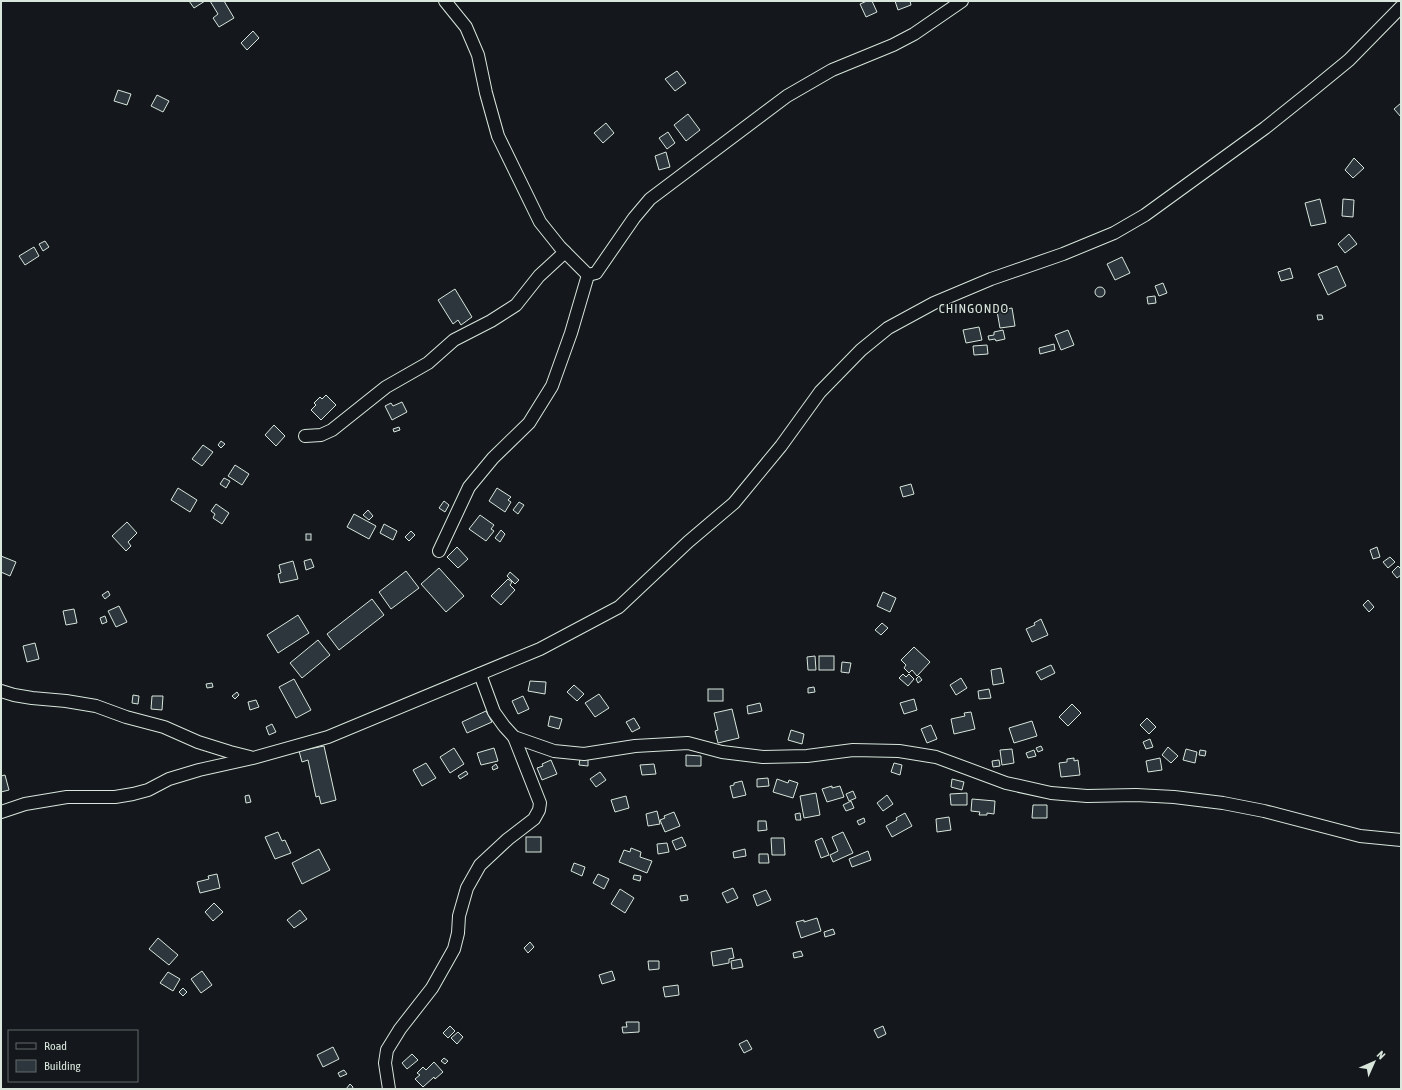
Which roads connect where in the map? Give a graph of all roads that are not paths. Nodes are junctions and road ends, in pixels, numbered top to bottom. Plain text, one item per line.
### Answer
1 (446, 1) edge
2 (962, 1) edge
3 (1401, 7) edge
4 (565, 252) junction
5 (588, 275) junction
6 (305, 436) dead end
7 (439, 551) dead end
8 (480, 674) junction
9 (1, 691) edge
10 (514, 737) junction
11 (253, 758) junction
12 (1, 812) edge
13 (1401, 840) edge
14 (389, 1089) edge

1 - 4 street
2 - 5 street
3 - 8 street
4 - 5 street
4 - 6 street
5 - 7 street
8 - 10 street
8 - 11 street
9 - 11 street
10 - 13 street
10 - 14 street
11 - 12 street

